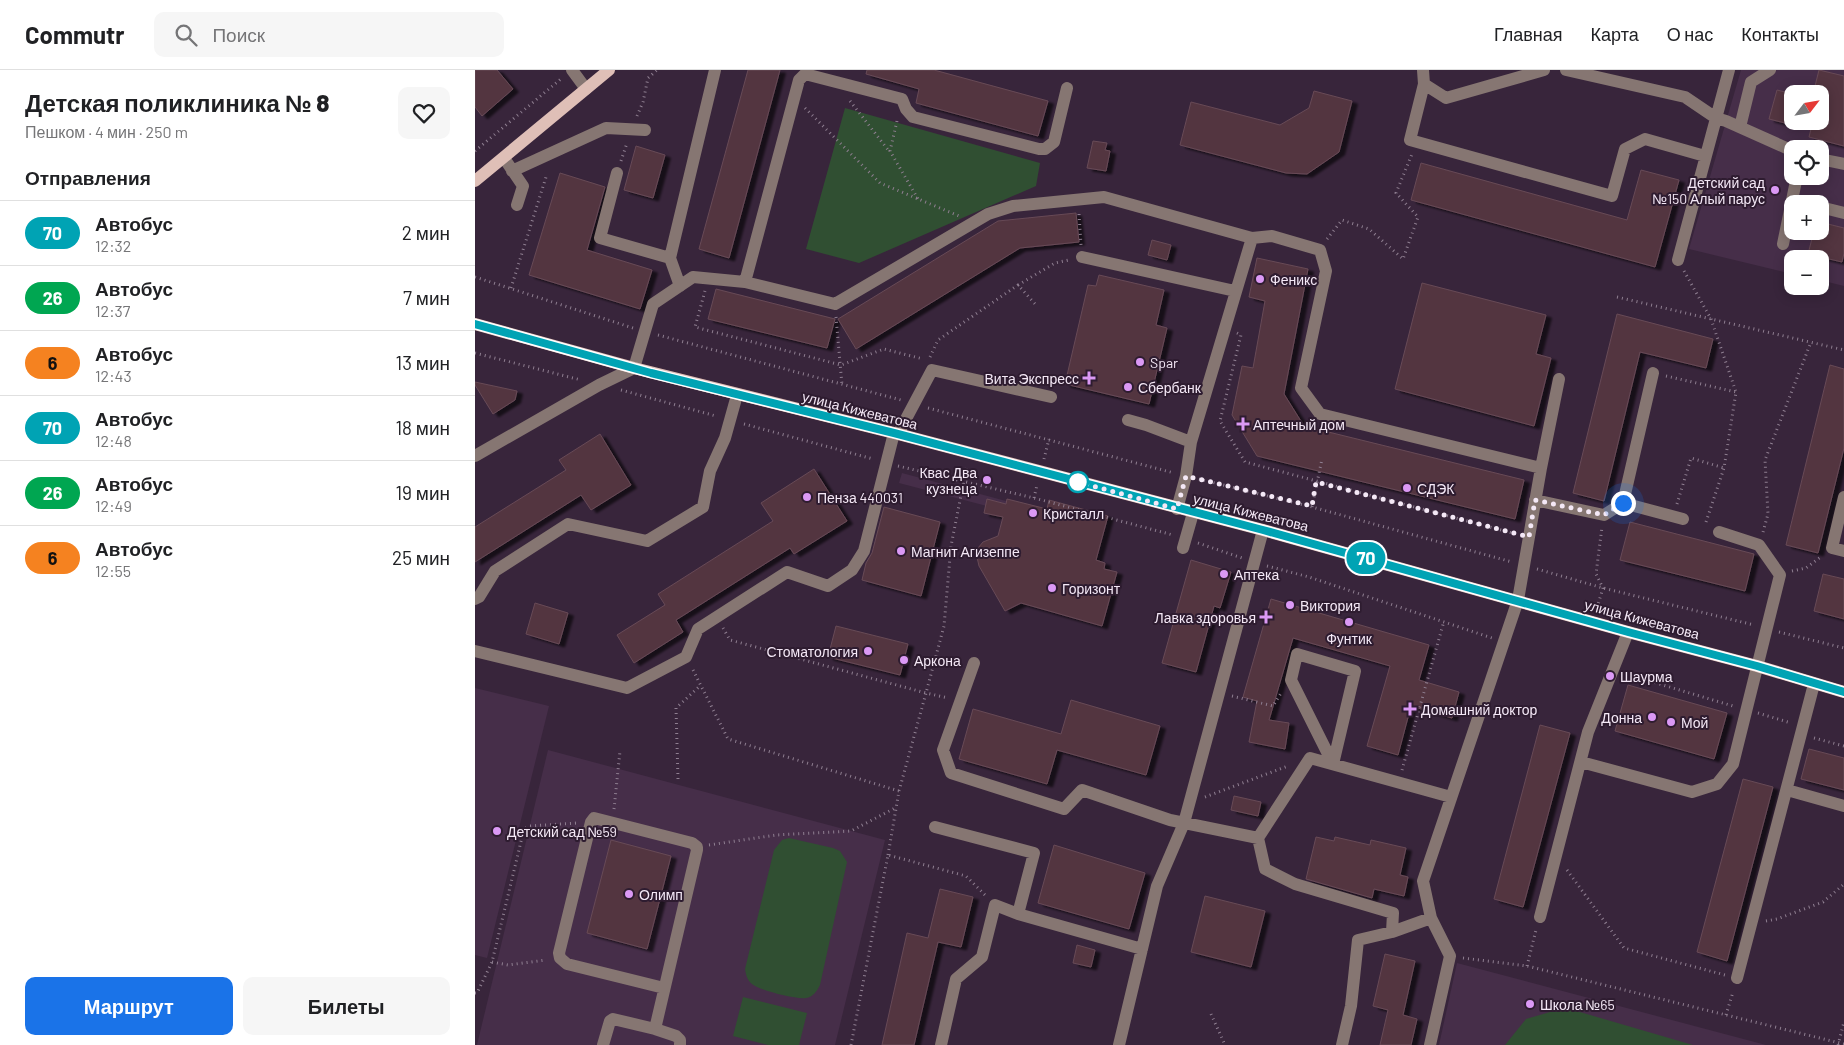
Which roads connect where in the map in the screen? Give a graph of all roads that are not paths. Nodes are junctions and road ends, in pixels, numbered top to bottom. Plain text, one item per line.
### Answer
1 (609, 70) edge
2 (715, 70) edge
3 (1423, 70) edge
4 (1544, 70) edge
5 (1566, 70) edge
6 (1729, 70) edge
7 (1770, 70) edge
8 (568, 73) edge
9 (1424, 84) junction
10 (1067, 88) dead end
11 (586, 89) junction
12 (1716, 118) junction
13 (1739, 127) junction
14 (645, 130) dead end
15 (1784, 147) edge
16 (1705, 156) junction
17 (504, 158) junction
18 (1829, 161) edge
19 (1844, 164) edge
20 (512, 171) junction
21 (617, 173) dead end
22 (475, 181) edge
23 (517, 205) dead end
24 (1829, 209) edge
25 (1844, 213) edge
26 (1252, 238) junction
27 (1784, 239) edge
28 (1783, 244) dead end
29 (1082, 257) road end
30 (669, 258) junction
31 (1678, 260) road end
32 (745, 282) junction
33 (680, 286) junction
34 (1235, 291) junction
35 (475, 324) edge
36 (634, 368) junction
37 (1653, 373) road end
38 (1559, 379) dead end
39 (737, 395) junction
40 (1051, 398) dead end
41 (1128, 420) dead end
42 (896, 434) junction
43 (1191, 442) junction
44 (475, 456) edge
45 (1541, 468) junction
46 (1844, 497) edge
47 (1535, 500) junction
48 (1623, 503) junction
49 (1177, 509) junction
50 (1193, 513) junction
51 (1678, 518) road end
52 (1263, 530) junction
53 (1719, 532) dead end
54 (1184, 543) road end
55 (1838, 549) edge
56 (475, 599) edge
57 (1517, 600) junction
58 (1628, 632) junction
59 (475, 651) edge
60 (974, 664) dead end
61 (1757, 666) junction
62 (1814, 684) junction
63 (1844, 692) edge
64 (1581, 762) junction
65 (1333, 764) junction
66 (1787, 790) junction
67 (1451, 798) junction
68 (1844, 806) edge
69 (1184, 823) junction
70 (935, 827) dead end
71 (1259, 838) junction
72 (1018, 914) junction
73 (1540, 917) road end
74 (1431, 918) junction
75 (1392, 932) junction
76 (1142, 949) junction
77 (1737, 978) road end
78 (664, 988) junction
79 (655, 1029) junction
80 (603, 1045) edge
81 (679, 1045) edge
82 (941, 1045) edge
83 (1119, 1045) edge
84 (1342, 1045) edge
85 (1430, 1045) edge

1 - 11 main road
2 - 30 street
3 - 9 street
4 - 9 street
5 - 12 street
6 - 12 street
7 - 13 street
8 - 11 street
9 - 16 street
10 - 32 street
11 - 17 main road
12 - 13 street
12 - 16 street
13 - 15 street
14 - 20 street
16 - 31 street
17 - 20 street
17 - 22 main road
18 - 19 street
20 - 23 street
21 - 30 street
24 - 25 street
26 - 32 street
26 - 34 street
26 - 45 street
27 - 28 street
29 - 34 street
30 - 33 street
32 - 33 street
33 - 36 street
34 - 43 street
35 - 36 main road, улица Кижеватова
36 - 39 main road, улица Кижеватова
36 - 44 street
37 - 48 street
38 - 45 street
39 - 42 main road, улица Кижеватова
39 - 56 street
40 - 42 street
41 - 43 street
42 - 49 main road, улица Кижеватова
42 - 59 street
43 - 49 street
45 - 47 street
46 - 55 street
47 - 48 street
47 - 57 street
48 - 51 street
49 - 50 main road, улица Кижеватова
50 - 52 main road, улица Кижеватова
50 - 54 street
52 - 57 main road, улица Кижеватова
52 - 69 street
53 - 61 street
57 - 58 main road, улица Кижеватова
57 - 67 street
58 - 61 main road, улица Кижеватова
58 - 64 street
60 - 69 street
61 - 62 main road, улица Кижеватова
61 - 64 street
62 - 63 main road, улица Кижеватова
62 - 66 street
64 - 73 street
65 - 65 street
65 - 67 street
65 - 71 street
66 - 68 street
66 - 77 street
67 - 74 street
69 - 71 street
69 - 76 street
70 - 72 street
71 - 75 street
72 - 76 street
72 - 82 street
74 - 75 street
74 - 85 street
75 - 84 street
76 - 83 street
78 - 78 street
78 - 79 street
79 - 80 street
79 - 81 street

